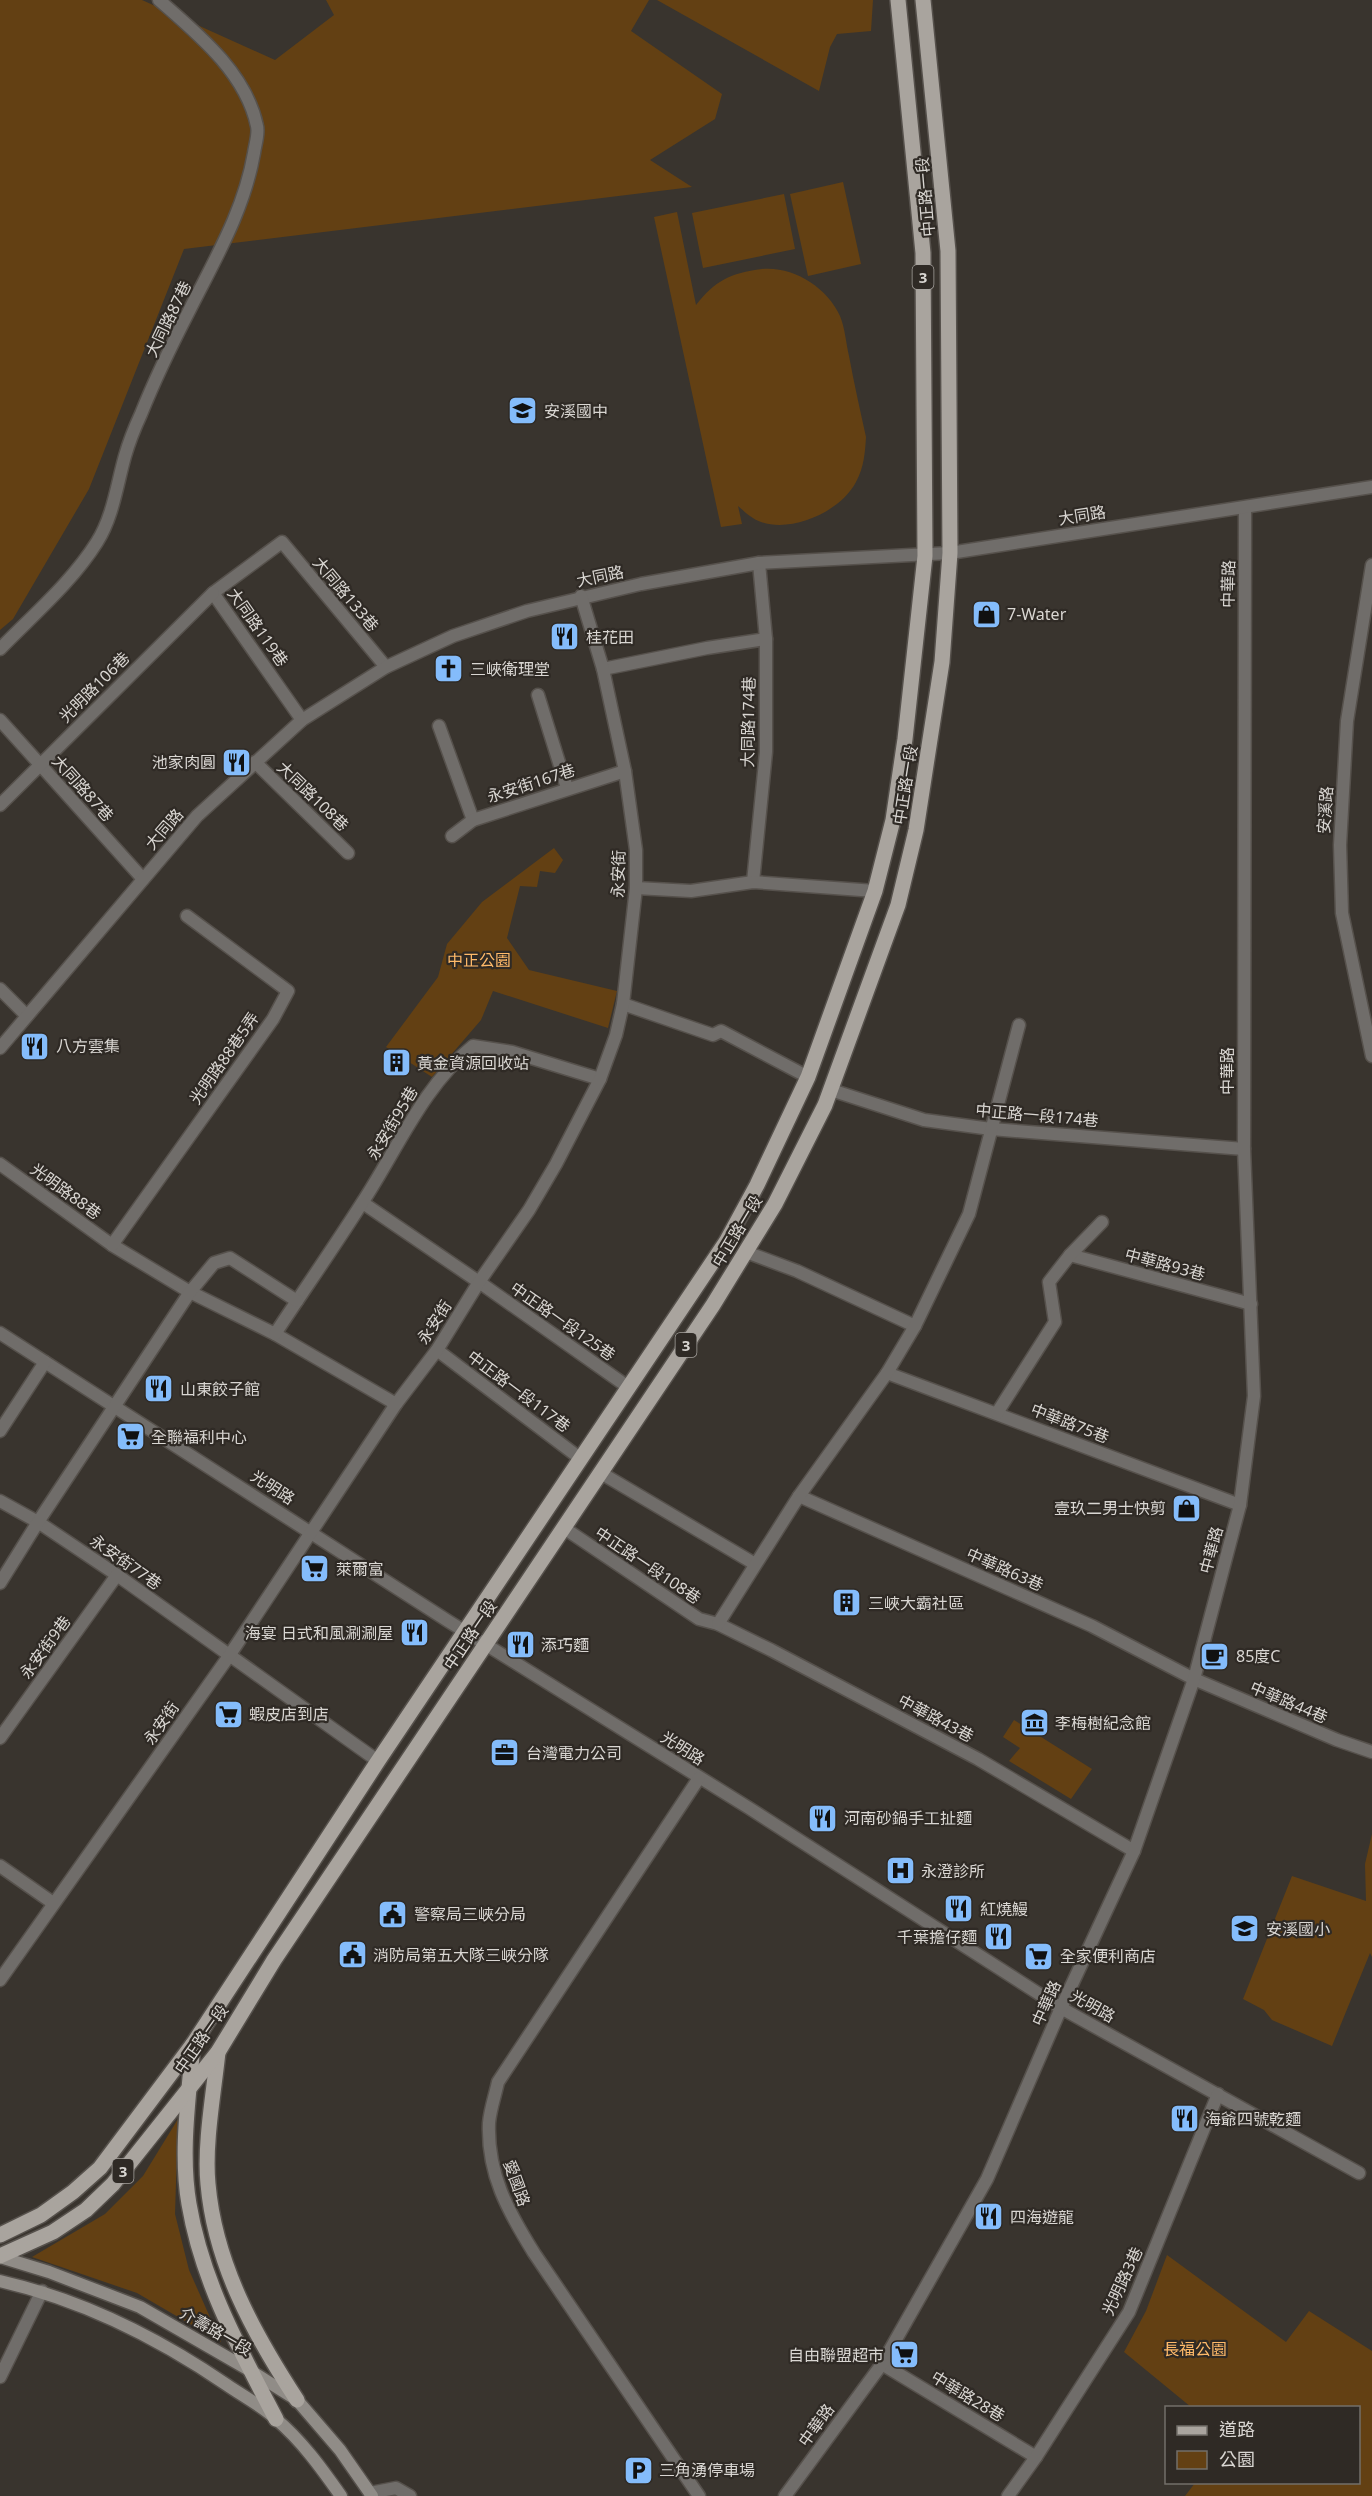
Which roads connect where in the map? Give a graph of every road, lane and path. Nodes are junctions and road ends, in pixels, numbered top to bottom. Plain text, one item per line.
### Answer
1 (159, 0) edge
2 (898, 0) edge
3 (923, 0) edge
4 (1372, 487) edge
5 (1245, 509) junction
6 (282, 542) joint
7 (950, 553) junction
8 (926, 556) junction
9 (759, 563) junction
10 (1372, 564) edge
11 (213, 593) junction
12 (581, 596) junction
13 (766, 639) junction
14 (0, 649) edge
15 (386, 667) junction
16 (603, 669) junction
17 (538, 695) dead end
18 (0, 720) edge
19 (302, 720) junction
20 (439, 726) dead end
21 (255, 762) junction
22 (40, 765) junction
23 (625, 771) junction
24 (567, 788) junction
25 (0, 805) edge
26 (473, 820) junction
27 (452, 836) dead end
28 (348, 853) dead end
29 (142, 879) junction
30 (753, 882) junction
31 (636, 888) junction
32 (874, 891) junction
33 (187, 916) dead end
34 (0, 989) edge
35 (623, 1004) junction
36 (27, 1016) junction
37 (1019, 1025) dead end
38 (0, 1048) edge
39 (1372, 1056) edge
40 (808, 1077) junction
41 (600, 1079) junction
42 (831, 1090) junction
43 (991, 1129) junction
44 (1244, 1149) junction
45 (0, 1164) edge
46 (363, 1203) junction
47 (1102, 1222) dead end
48 (112, 1245) junction
49 (746, 1252) junction
50 (1070, 1255) junction
51 (479, 1282) junction
52 (190, 1292) junction
53 (297, 1300) junction
54 (1251, 1305) junction
55 (915, 1326) junction
56 (0, 1333) edge
57 (275, 1334) junction
58 (437, 1350) junction
59 (45, 1362) junction
60 (887, 1373) junction
61 (628, 1388) junction
62 (396, 1404) junction
63 (116, 1406) junction
64 (997, 1413) junction
65 (0, 1431) edge
66 (581, 1458) junction
67 (601, 1473) junction
68 (799, 1496) junction
69 (0, 1501) edge
70 (1240, 1505) junction
71 (38, 1522) junction
72 (564, 1528) junction
73 (310, 1531) junction
74 (755, 1564) junction
75 (117, 1575) junction
76 (0, 1583) edge
77 (718, 1623) junction
78 (466, 1632) junction
79 (486, 1644) junction
80 (229, 1656) junction
81 (1194, 1679) junction
82 (0, 1737) edge
83 (1372, 1752) edge
84 (378, 1761) junction
85 (699, 1778) junction
86 (341, 1817) junction
87 (361, 1830) junction
88 (1134, 1851) junction
89 (0, 1866) edge
90 (53, 1903) junction
91 (0, 1980) edge
92 (1061, 2007) junction
93 (193, 2044) junction
94 (218, 2052) junction
95 (189, 2088) junction
96 (1218, 2094) junction
97 (1359, 2173) dead end
98 (0, 2235) edge
99 (0, 2257) edge
100 (0, 2281) edge
101 (42, 2290) junction
102 (882, 2364) junction
103 (251, 2371) junction
104 (0, 2377) edge
105 (297, 2400) junction
106 (276, 2419) junction
107 (1036, 2457) junction
108 (371, 2495) edge
109 (341, 2496) edge
110 (410, 2496) edge
111 (699, 2496) edge
112 (785, 2496) edge
113 (1008, 2496) edge

1 - 14 street, 大同路87巷
2 - 8 main road, 中正路一段 / 3
3 - 7 main road, 中正路一段 / 3
4 - 5 street, 大同路
5 - 7 street, 大同路
5 - 44 street, 中華路
6 - 11 street, 大同路119巷
6 - 15 street, 大同路133巷
7 - 8 street, 大同路
7 - 42 main road, 中正路一段 / 3
8 - 9 street, 大同路
8 - 32 main road, 中正路一段 / 3
9 - 12 street, 大同路
9 - 13 street, 大同路174巷
10 - 39 street, 安溪路
11 - 19 street, 大同路119巷
11 - 22 street, 光明路106巷
12 - 15 street, 大同路
12 - 16 street, 永安街
13 - 16 street
13 - 30 street, 大同路174巷
15 - 19 street, 大同路
16 - 23 street, 永安街
17 - 24 street
18 - 22 street, 大同路87巷
19 - 21 street, 大同路
20 - 26 street
21 - 28 street, 大同路108巷
21 - 29 street, 大同路
22 - 25 street, 光明路106巷
22 - 29 street, 大同路87巷
23 - 24 street, 永安街167巷
23 - 31 street, 永安街
24 - 26 street, 永安街167巷
26 - 27 street, 永安街167巷
29 - 36 street, 大同路
30 - 31 street
30 - 32 street
31 - 35 street, 永安街
32 - 40 main road, 中正路一段 / 3
33 - 48 street, 光明路88巷5弄
34 - 36 street
35 - 40 street
35 - 41 street, 永安街
36 - 38 street, 大同路
37 - 43 street
40 - 61 main road, 中正路一段 / 3
41 - 46 street, 永安街95巷
41 - 51 street, 永安街
42 - 43 street, 中正路一段174巷
42 - 49 main road, 中正路一段 / 3
43 - 44 street, 中正路一段174巷
43 - 55 street
44 - 54 street, 中華路
45 - 48 street, 光明路88巷
46 - 51 street, 中正路一段125巷
46 - 53 street, 永安街95巷
47 - 50 street
48 - 52 street
49 - 55 street
49 - 67 main road, 中正路一段 / 3
50 - 54 street, 中華路93巷
50 - 64 street
51 - 58 street, 永安街
51 - 61 street, 中正路一段125巷
52 - 53 street
52 - 57 street
52 - 63 street
53 - 57 street, 永安街95巷
54 - 70 street, 中華路
55 - 60 street
56 - 59 street, 光明路
57 - 62 street
58 - 62 street, 永安街
58 - 66 street, 中正路一段117巷
59 - 63 street, 光明路
59 - 65 street
60 - 64 street, 中華路75巷
60 - 68 street
61 - 66 main road, 中正路一段 / 3
62 - 73 street, 永安街
63 - 71 street
63 - 73 street, 光明路
64 - 70 street, 中華路75巷
66 - 78 main road, 中正路一段 / 3
67 - 72 main road, 中正路一段 / 3
67 - 74 street
68 - 74 street
68 - 81 street, 中華路63巷
69 - 71 street, 永安街77巷
70 - 81 street, 中華路
71 - 75 street, 永安街77巷
71 - 76 street
72 - 77 street, 中正路一段108巷
72 - 79 main road, 中正路一段 / 3
73 - 78 street, 光明路
73 - 80 street, 永安街
74 - 77 street
75 - 80 street, 永安街77巷
75 - 82 street, 永安街9巷
77 - 88 street, 中華路43巷
78 - 79 street, 光明路
78 - 84 main road, 中正路一段 / 3
79 - 85 street, 光明路
79 - 87 main road, 中正路一段 / 3
80 - 84 street, 永安街77巷
80 - 90 street, 永安街
81 - 83 street, 中華路44巷
81 - 88 street, 中華路
84 - 86 main road, 中正路一段 / 3
85 - 92 street, 光明路
85 - 111 street, 愛國路
86 - 87 main road
86 - 93 main road, 中正路一段 / 3
87 - 94 main road, 中正路一段 / 3
88 - 92 street, 中華路
89 - 90 street
90 - 91 street, 永安街
92 - 96 street, 光明路
92 - 102 street, 中華路
93 - 95 main road
93 - 98 main road, 中正路一段 / 3
94 - 95 main road, 中正路一段 / 3
94 - 105 main road
95 - 99 main road, 中正路一段 / 3
95 - 103 main road
96 - 97 street, 光明路
96 - 107 street, 光明路3巷
99 - 103 main road, 介壽路一段
100 - 101 main road
101 - 104 street
101 - 106 main road
102 - 107 street, 中華路28巷
102 - 112 street, 中華路
103 - 105 main road, 介壽路一段
103 - 106 main road
105 - 108 main road, 介壽路一段
106 - 109 main road
107 - 113 street, 光明路3巷
108 - 110 street

